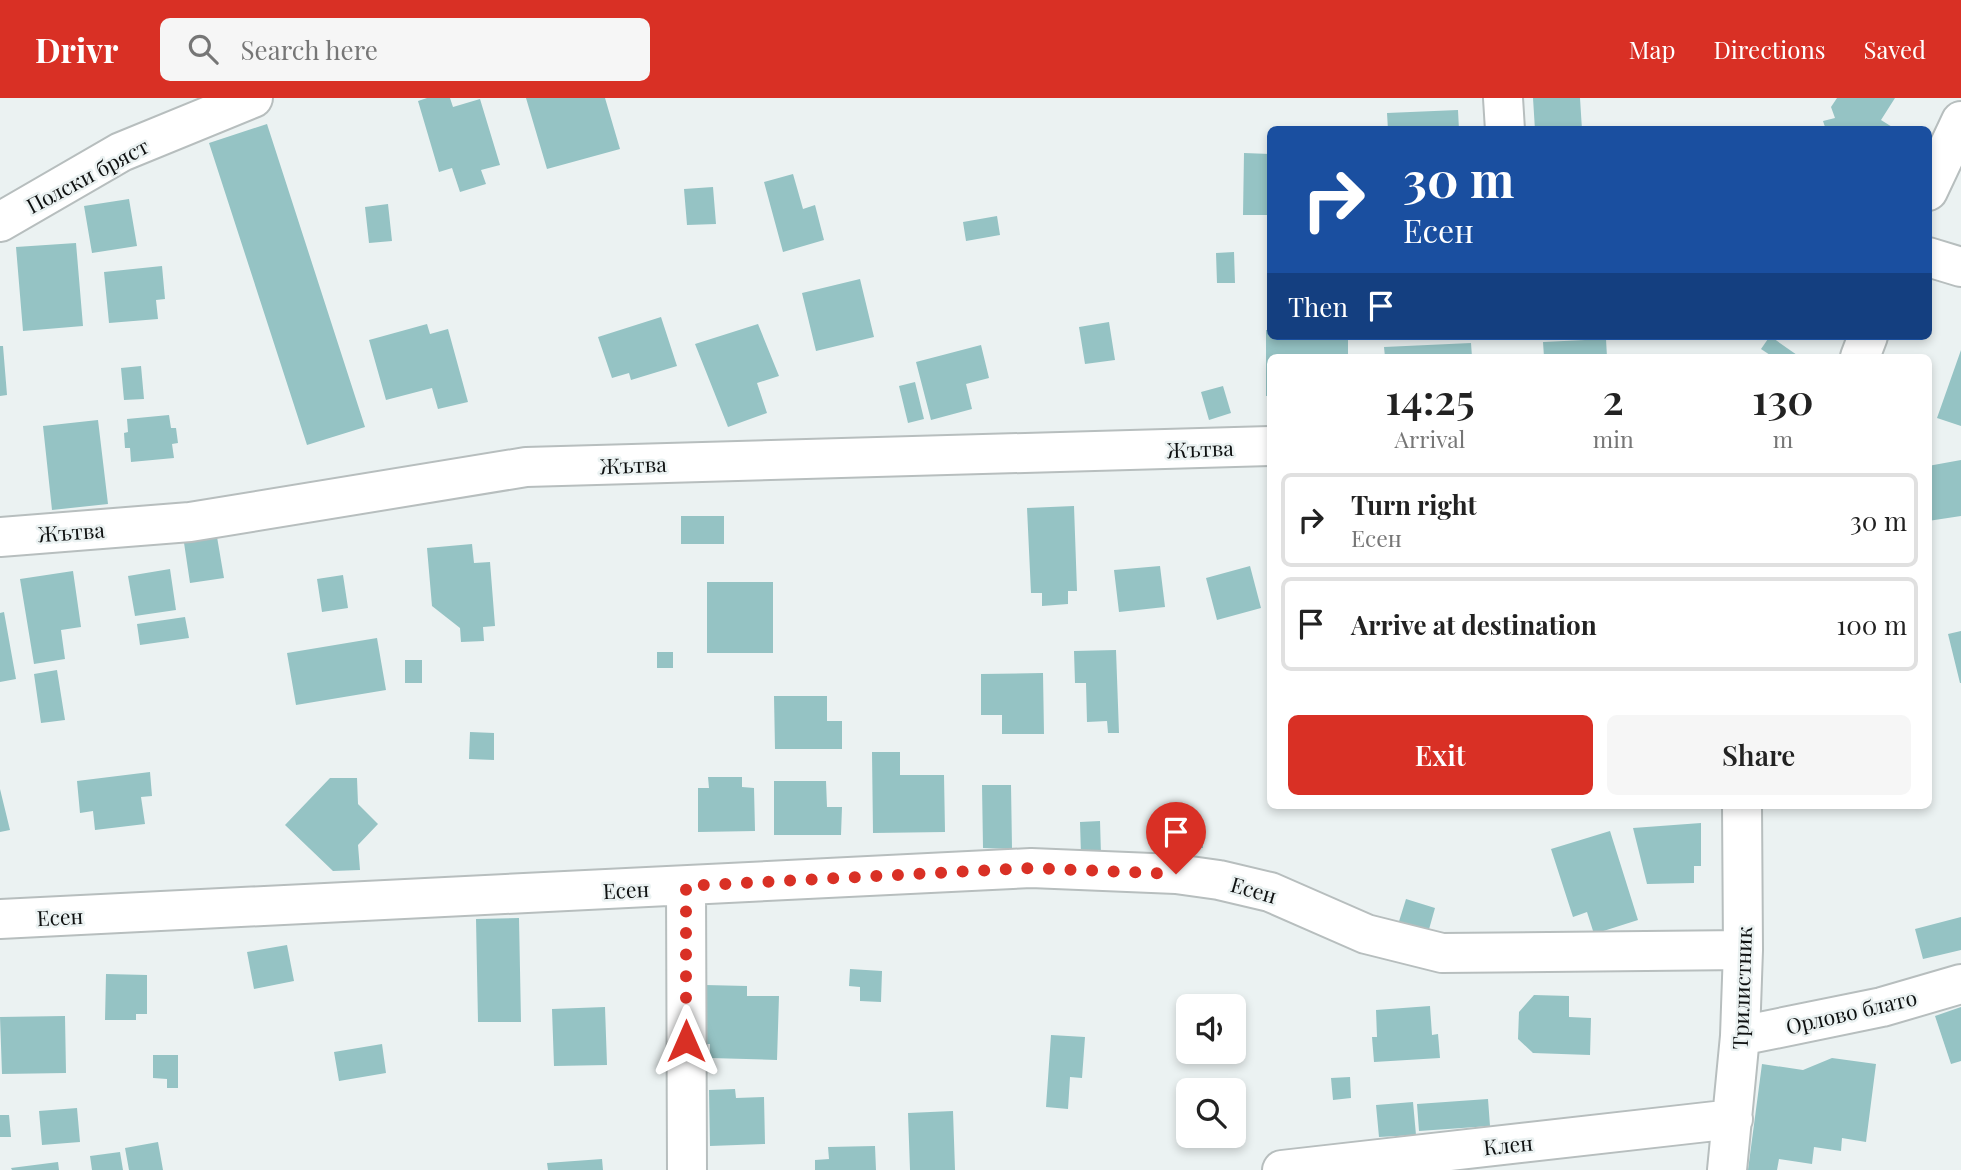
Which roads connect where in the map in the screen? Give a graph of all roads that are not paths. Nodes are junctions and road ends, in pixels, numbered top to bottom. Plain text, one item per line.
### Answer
1 (253, 98) edge
2 (1503, 98) edge
3 (1961, 121) edge
4 (1505, 126) edge
5 (1932, 183) edge
6 (0, 222) edge
7 (1932, 258) edge
8 (1961, 267) edge
9 (1267, 446) edge
10 (0, 537) edge
11 (1742, 809) edge
12 (686, 886) junction
13 (0, 919) edge
14 (1743, 950) junction
15 (1961, 984) edge
16 (1740, 1036) junction
17 (1733, 1119) junction
18 (687, 1170) edge
19 (1282, 1170) edge
20 (1727, 1170) edge

1 - 6 street, Полски бряст
2 - 4 street
3 - 5 street
7 - 8 street
9 - 10 street, Жътва
11 - 14 street, Трилистник
12 - 13 street, Есен
12 - 14 street, Есен
12 - 18 street
14 - 16 street, Трилистник
15 - 16 street, Орлово блато
16 - 17 street, Трилистник
17 - 19 street, Клен
17 - 20 street, Трилистник

